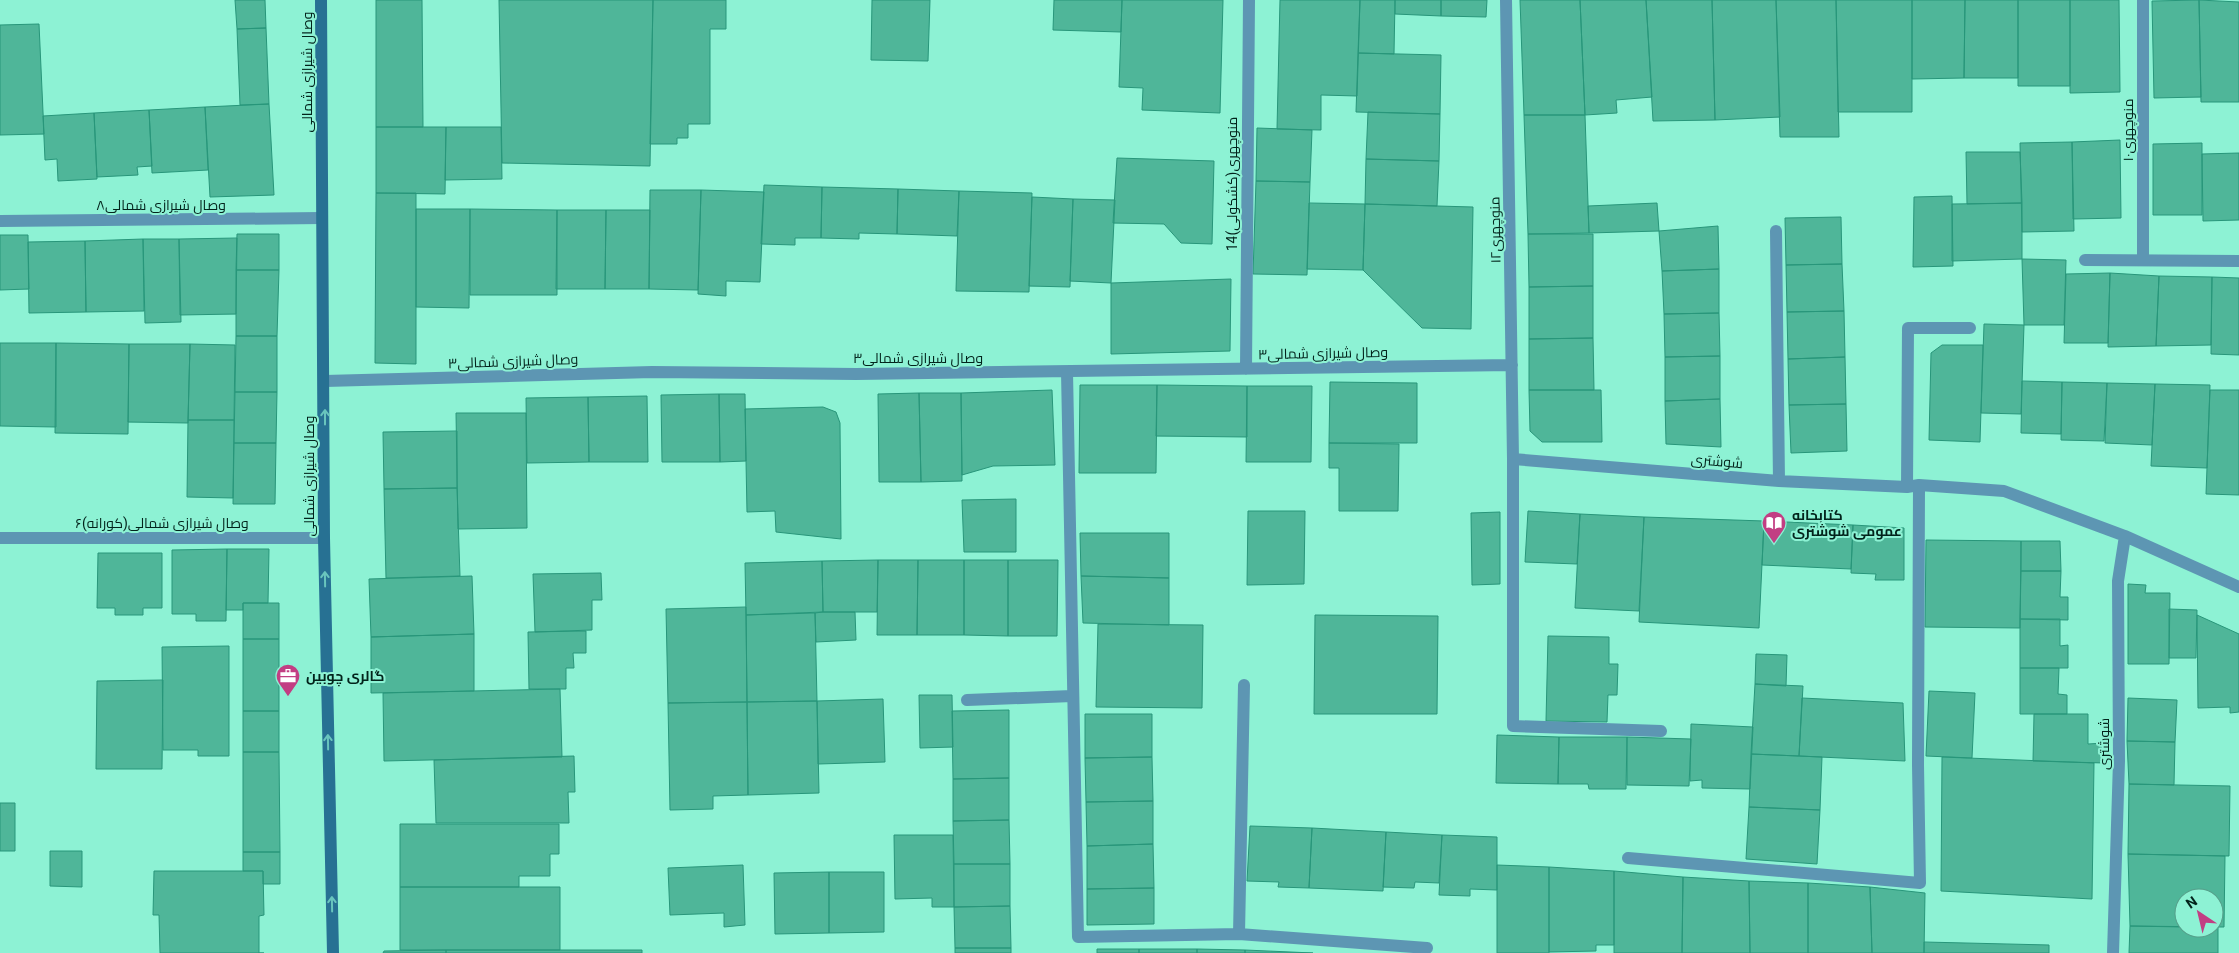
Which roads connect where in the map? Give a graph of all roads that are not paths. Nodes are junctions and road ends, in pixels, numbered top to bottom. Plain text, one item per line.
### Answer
1 (321, 0) edge
2 (1249, 0) edge
3 (1506, 0) edge
4 (2143, 0) edge
5 (322, 218) junction
6 (0, 221) edge
7 (1776, 230) dead end
8 (2085, 260) dead end
9 (2143, 260) junction
10 (2239, 261) edge
11 (1970, 328) dead end
12 (1512, 365) junction
13 (1246, 369) junction
14 (1067, 372) junction
15 (325, 381) junction
16 (1513, 460) junction
17 (1779, 481) junction
18 (1913, 486) junction
19 (2125, 536) junction
20 (0, 538) edge
21 (324, 538) junction
22 (2239, 587) edge
23 (1244, 685) dead end
24 (1072, 696) junction
25 (967, 700) dead end
26 (1661, 731) dead end
27 (1628, 858) dead end
28 (1239, 934) junction
29 (1427, 948) dead end
30 (333, 953) edge
31 (2113, 953) edge

1 - 5 main road, وصال شیرازی شمالی
2 - 13 street, 14منوچهری(کشکولی)
3 - 12 street, منوچهری۱۲
4 - 9 street, منوچهری۱۰
5 - 6 street, وصال شیرازی شمالی۸
5 - 15 main road, وصال شیرازی شمالی
7 - 17 street
8 - 9 street
9 - 10 street
11 - 18 street
12 - 13 street, وصال شیرازی شمالی۳
12 - 16 street, منوچهری۱۲
13 - 14 street, وصال شیرازی شمالی۳
14 - 15 street, وصال شیرازی شمالی۳
14 - 24 street
21 -> 15 main road, وصال شیرازی شمالی
16 - 17 street, شوشتری
16 - 26 street, منوچهری۱۲
17 - 18 street, شوشتری
18 - 19 street, شوشتری
18 - 27 street
19 - 22 street, شوشتری
19 - 31 street, شوشتری
20 - 21 street, ۶وصال شیرازی شمالی(کورانه)
30 -> 21 main road, وصال شیرازی شمالی
23 - 28 street
24 - 25 street
24 - 28 street
28 - 29 street

